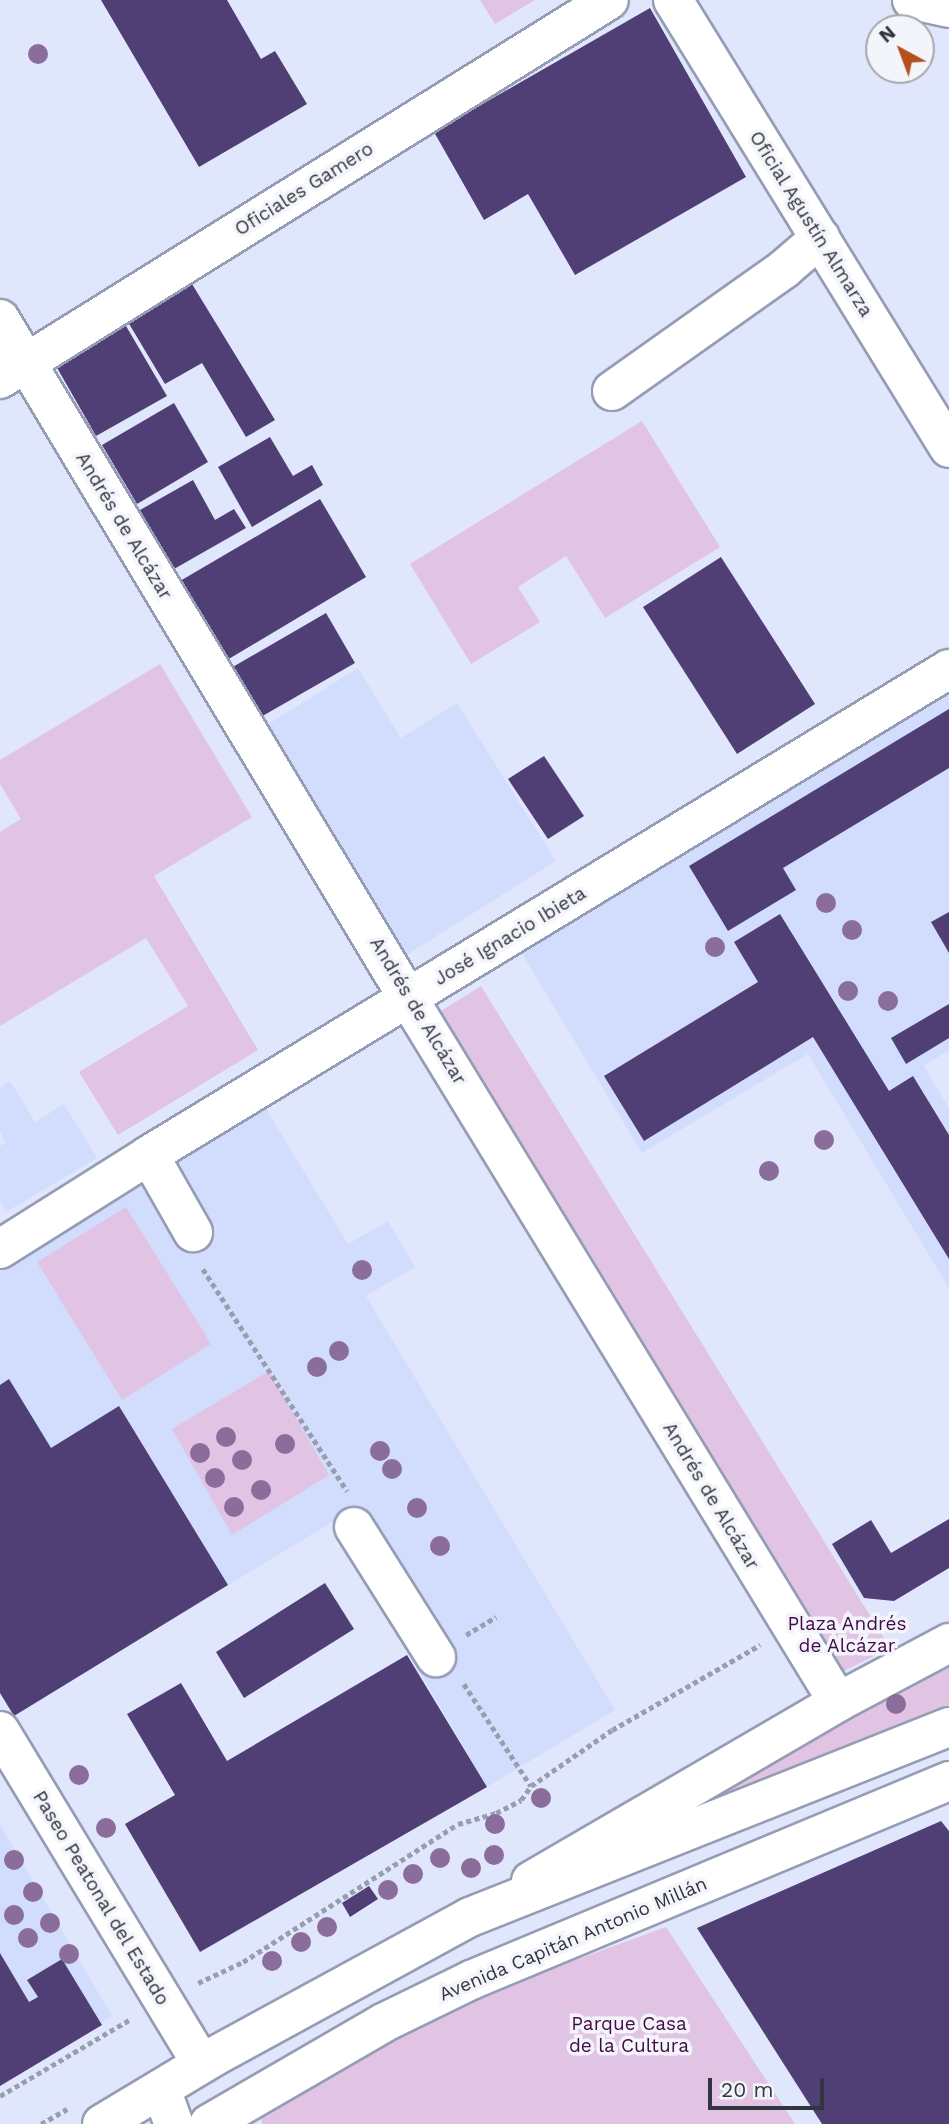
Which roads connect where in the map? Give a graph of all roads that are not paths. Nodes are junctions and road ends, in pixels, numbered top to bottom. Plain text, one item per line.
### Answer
1 (609, 0) edge
2 (673, 0) edge
3 (912, 0) edge
4 (949, 8) edge
5 (820, 239) junction
6 (0, 319) edge
7 (13, 371) edge
8 (612, 391) dead end
9 (949, 448) edge
10 (949, 669) edge
11 (408, 998) junction
12 (149, 1154) junction
13 (0, 1249) edge
14 (197, 1249) road end
15 (353, 1513) road end
16 (949, 1643) edge
17 (452, 1656) road end
18 (838, 1702) junction
19 (949, 1727) edge
20 (0, 1731) edge
21 (949, 1781) edge
22 (470, 1917) junction
23 (209, 2060) junction
24 (160, 2089) junction
25 (221, 2121) edge
26 (102, 2124) edge
27 (174, 2124) edge

1 - 7 street, Oficiales Gamero
2 - 5 street, Oficial Agustín Almarza
3 - 4 street
5 - 8 street
5 - 9 street, Oficial Agustín Almarza
6 - 7 street, Andrés de Alcázar
7 - 11 street, Andrés de Alcázar
10 - 11 street, José Ignacio Ibieta
11 - 12 street, José Ignacio Ibieta
11 - 18 street, Andrés de Alcázar
12 - 13 street, José Ignacio Ibieta
12 - 14 street
15 - 17 street
16 - 18 street
18 - 22 street
19 - 22 street
20 - 23 street, Paseo Peatonal del Estado
21 - 25 street, Avenida Capitán Antonio Millán
22 - 23 street
23 - 24 street
23 - 25 street
24 - 26 street
24 - 27 street

